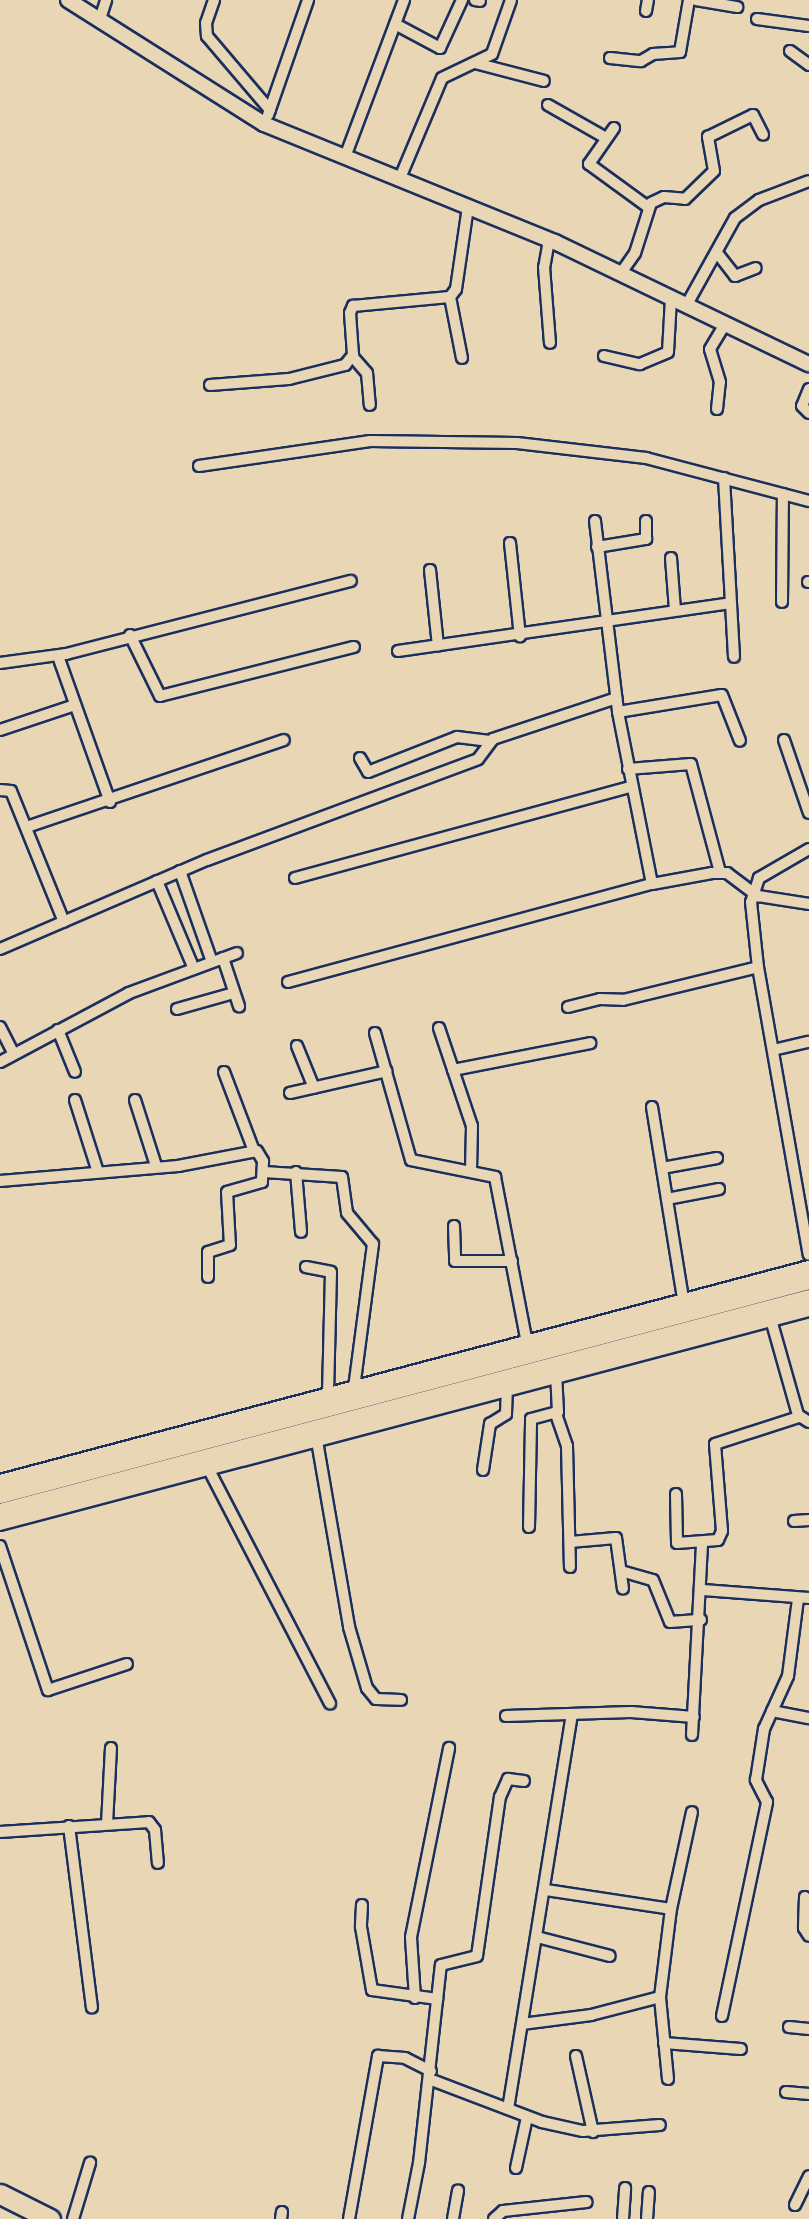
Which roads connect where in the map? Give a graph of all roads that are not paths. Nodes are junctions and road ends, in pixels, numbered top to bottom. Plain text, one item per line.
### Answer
1 (68, 0) edge
2 (106, 0) edge
3 (214, 0) edge
4 (308, 0) edge
5 (404, 0) edge
6 (462, 0) edge
7 (511, 0) edge
8 (688, 0) edge
9 (696, 0) edge
10 (737, 7) dead end
11 (100, 19) junction
12 (757, 19) dead end
13 (395, 24) junction
14 (809, 26) edge
15 (790, 51) dead end
16 (610, 58) dead end
17 (475, 63) junction
18 (809, 65) edge
19 (544, 81) dead end
20 (548, 105) dead end
21 (267, 117) junction
22 (614, 128) dead end
23 (763, 135) dead end
24 (606, 138) junction
25 (345, 157) junction
26 (400, 178) junction
27 (809, 181) edge
28 (648, 206) junction
29 (468, 207) junction
30 (549, 240) junction
31 (718, 254) junction
32 (756, 268) dead end
33 (621, 273) junction
34 (450, 297) junction
35 (671, 299) junction
36 (686, 306) junction
37 (724, 326) junction
38 (550, 343) dead end
39 (604, 356) dead end
40 (353, 357) junction
41 (461, 358) dead end
42 (809, 365) edge
43 (210, 386) dead end
44 (809, 389) edge
45 (370, 405) dead end
46 (717, 409) dead end
47 (809, 413) edge
48 (199, 466) dead end
49 (724, 478) junction
50 (783, 494) junction
51 (809, 500) edge
52 (595, 521) dead end
53 (646, 521) dead end
54 (510, 542) dead end
55 (597, 547) junction
56 (671, 558) dead end
57 (430, 570) dead end
58 (351, 581) dead end
59 (782, 602) dead end
60 (731, 603) junction
61 (675, 610) junction
62 (605, 620) junction
63 (130, 635) junction
64 (520, 636) junction
65 (438, 646) junction
66 (354, 647) dead end
67 (398, 651) dead end
68 (58, 656) junction
69 (734, 657) dead end
70 (0, 663) edge
71 (617, 698) junction
72 (75, 705) junction
73 (618, 712) junction
74 (0, 730) edge
75 (284, 740) dead end
76 (784, 740) dead end
77 (490, 741) junction
78 (740, 741) dead end
79 (360, 758) dead end
80 (628, 769) junction
81 (630, 787) junction
82 (0, 790) edge
83 (110, 802) junction
84 (809, 813) edge
85 (27, 827) junction
86 (809, 849) edge
87 (180, 871) junction
88 (720, 872) junction
89 (295, 878) dead end
90 (157, 881) junction
91 (652, 884) junction
92 (751, 894) junction
93 (809, 904) edge
94 (64, 922) junction
95 (0, 949) edge
96 (237, 953) dead end
97 (217, 960) junction
98 (758, 967) junction
99 (194, 969) junction
100 (288, 982) dead end
101 (234, 993) junction
102 (239, 1006) dead end
103 (568, 1007) dead end
104 (177, 1009) dead end
105 (0, 1027) edge
106 (439, 1028) dead end
107 (58, 1030) junction
108 (375, 1033) dead end
109 (809, 1042) edge
110 (590, 1043) dead end
111 (297, 1046) dead end
112 (772, 1050) junction
113 (14, 1054) junction
114 (0, 1062) edge
115 (453, 1070) junction
116 (387, 1071) junction
117 (75, 1072) dead end
118 (224, 1072) dead end
119 (314, 1088) junction
120 (290, 1093) dead end
121 (75, 1100) dead end
122 (135, 1100) dead end
123 (652, 1107) dead end
124 (254, 1151) junction
125 (717, 1158) dead end
126 (156, 1166) junction
127 (662, 1168) junction
128 (471, 1170) junction
129 (98, 1172) junction
130 (264, 1172) junction
131 (296, 1172) junction
132 (0, 1181) edge
133 (719, 1189) dead end
134 (667, 1199) junction
135 (454, 1226) dead end
136 (301, 1231) dead end
137 (809, 1255) edge
138 (512, 1261) junction
139 (809, 1266) edge
140 (306, 1267) dead end
141 (208, 1277) dead end
142 (809, 1279) edge
143 (683, 1299) junction
144 (809, 1299) edge
145 (809, 1311) edge
146 (770, 1315) junction
147 (528, 1348) junction
148 (481, 1361) junction
149 (556, 1372) junction
150 (354, 1389) junction
151 (507, 1390) junction
152 (328, 1395) junction
153 (556, 1414) junction
154 (804, 1420) edge
155 (308, 1429) junction
156 (209, 1470) junction
157 (483, 1470) dead end
158 (0, 1480) edge
159 (0, 1493) edge
160 (676, 1494) dead end
161 (0, 1513) edge
162 (809, 1520) edge
163 (794, 1521) dead end
164 (0, 1525) edge
165 (529, 1527) dead end
166 (570, 1542) junction
167 (702, 1544) junction
168 (0, 1546) edge
169 (570, 1567) dead end
170 (621, 1571) junction
171 (623, 1589) dead end
172 (703, 1590) junction
173 (804, 1598) edge
174 (701, 1620) junction
175 (127, 1664) dead end
176 (401, 1700) dead end
177 (330, 1703) dead end
178 (772, 1711) junction
179 (506, 1716) dead end
180 (572, 1716) junction
181 (694, 1717) junction
182 (809, 1718) edge
183 (692, 1735) dead end
184 (111, 1748) dead end
185 (449, 1748) dead end
186 (524, 1781) dead end
187 (692, 1812) dead end
188 (107, 1824) junction
189 (69, 1826) junction
190 (0, 1832) edge
191 (158, 1863) dead end
192 (546, 1890) junction
193 (805, 1897) dead end
194 (362, 1905) dead end
195 (671, 1909) junction
196 (809, 1936) edge
197 (537, 1937) junction
198 (610, 1956) dead end
199 (660, 1997) junction
200 (415, 1998) junction
201 (437, 1999) junction
202 (92, 2007) dead end
203 (722, 2016) dead end
204 (522, 2024) junction
205 (789, 2027) dead end
206 (809, 2029) edge
207 (664, 2043) junction
208 (741, 2049) dead end
209 (576, 2056) dead end
210 (430, 2075) junction
211 (668, 2079) dead end
212 (786, 2092) dead end
213 (809, 2094) edge
214 (508, 2109) junction
215 (527, 2117) junction
216 (660, 2125) dead end
217 (593, 2132) junction
218 (90, 2163) dead end
219 (516, 2168) dead end
220 (809, 2176) edge
221 (625, 2188) dead end
222 (458, 2190) dead end
223 (649, 2192) dead end
224 (0, 2194) edge
225 (587, 2202) dead end
226 (795, 2205) dead end
227 (39, 2217) edge
228 (73, 2219) edge
229 (349, 2219) edge
230 (408, 2219) edge
231 (453, 2219) edge
232 (494, 2219) edge
233 (623, 2219) edge
234 (647, 2219) edge

1 - 11 street
2 - 11 street
3 - 21 street
4 - 21 street
5 - 13 street
6 - 13 street
7 - 17 street
8 - 16 street
9 - 10 street
11 - 21 street
12 - 14 street
13 - 25 street
15 - 18 street
17 - 19 street
17 - 26 street
20 - 24 street
21 - 25 street
22 - 24 street
23 - 28 street
24 - 28 street
25 - 26 street
26 - 29 street
27 - 31 street
28 - 33 street
29 - 30 street
29 - 34 street
30 - 33 street
30 - 38 street
31 - 32 street
31 - 36 street
33 - 35 street
34 - 40 street
34 - 41 street
35 - 36 street
35 - 39 street
36 - 37 street
37 - 42 street
37 - 46 street
40 - 43 street
40 - 45 street
44 - 47 street
48 - 49 street
49 - 50 street
49 - 60 street
50 - 51 street
50 - 59 street
52 - 55 street
53 - 55 street
54 - 64 street
55 - 62 street
56 - 61 street
57 - 65 street
58 - 63 street
60 - 61 street
60 - 69 street
61 - 62 street
62 - 64 street
62 - 71 street
63 - 66 street
63 - 68 street
64 - 65 street
65 - 67 street
68 - 70 street
68 - 72 street
71 - 73 street
71 - 77 street
72 - 74 street
72 - 83 street
73 - 78 street
73 - 80 street
75 - 83 street
76 - 84 street
77 - 79 street
77 - 87 street
80 - 81 street
80 - 88 street
81 - 89 street
81 - 91 street
82 - 85 street
83 - 85 street
85 - 94 street
86 - 92 street
87 - 90 street
87 - 97 street
88 - 91 street
88 - 92 street
90 - 94 street
90 - 99 street
91 - 100 street
92 - 93 street
92 - 98 street
94 - 95 street
96 - 97 street
97 - 99 street
97 - 101 street
98 - 103 street
98 - 112 street
99 - 107 street
101 - 102 street
101 - 104 street
105 - 113 street
106 - 115 street
107 - 113 street
107 - 117 street
108 - 116 street
109 - 112 street
110 - 115 street
111 - 119 street
112 - 137 street
113 - 114 street
115 - 128 street
116 - 119 street
116 - 128 street
118 - 124 street
119 - 120 street
121 - 129 street
122 - 126 street
123 - 127 street
124 - 126 street
124 - 130 street
125 - 127 street
126 - 129 street
127 - 134 street
128 - 138 street
129 - 132 street
130 - 131 street
130 - 141 street
131 - 136 street
131 - 150 street
133 - 134 street
134 - 143 street
135 - 138 street
138 - 147 street
139 - 143 street
140 - 152 street
142 - 147 highway
143 - 147 street
144 - 146 highway
145 - 146 street
146 - 149 highway
146 - 154 street
147 - 148 highway
148 - 150 street
148 - 155 highway
149 - 151 street
149 - 153 street
149 - 155 highway
150 - 152 street
151 - 155 street
151 - 157 street
152 - 158 street
153 - 165 street
153 - 166 street
154 - 167 street
155 - 156 street
155 - 159 highway
155 - 161 highway
155 - 176 street
156 - 164 street
156 - 177 street
160 - 167 street
162 - 163 street
166 - 169 street
166 - 170 street
167 - 172 street
168 - 175 street
170 - 171 street
170 - 174 street
172 - 173 street
172 - 174 street
173 - 178 street
174 - 181 street
178 - 182 street
178 - 203 street
179 - 180 street
180 - 181 street
180 - 192 street
181 - 183 street
184 - 188 street
185 - 200 street
186 - 201 street
187 - 195 street
188 - 189 street
188 - 191 street
189 - 190 street
189 - 202 street
192 - 195 street
192 - 197 street
193 - 196 street
194 - 200 street
195 - 199 street
197 - 198 street
197 - 204 street
199 - 204 street
199 - 207 street
200 - 201 street
201 - 210 street
204 - 214 street
205 - 206 street
207 - 208 street
207 - 211 street
209 - 217 street
210 - 214 street
210 - 229 street
210 - 230 street
212 - 213 street
214 - 215 street
215 - 217 street
215 - 219 street
216 - 217 street
218 - 228 street
220 - 226 street
221 - 233 street
222 - 231 street
223 - 234 street
224 - 227 highway
225 - 232 street

